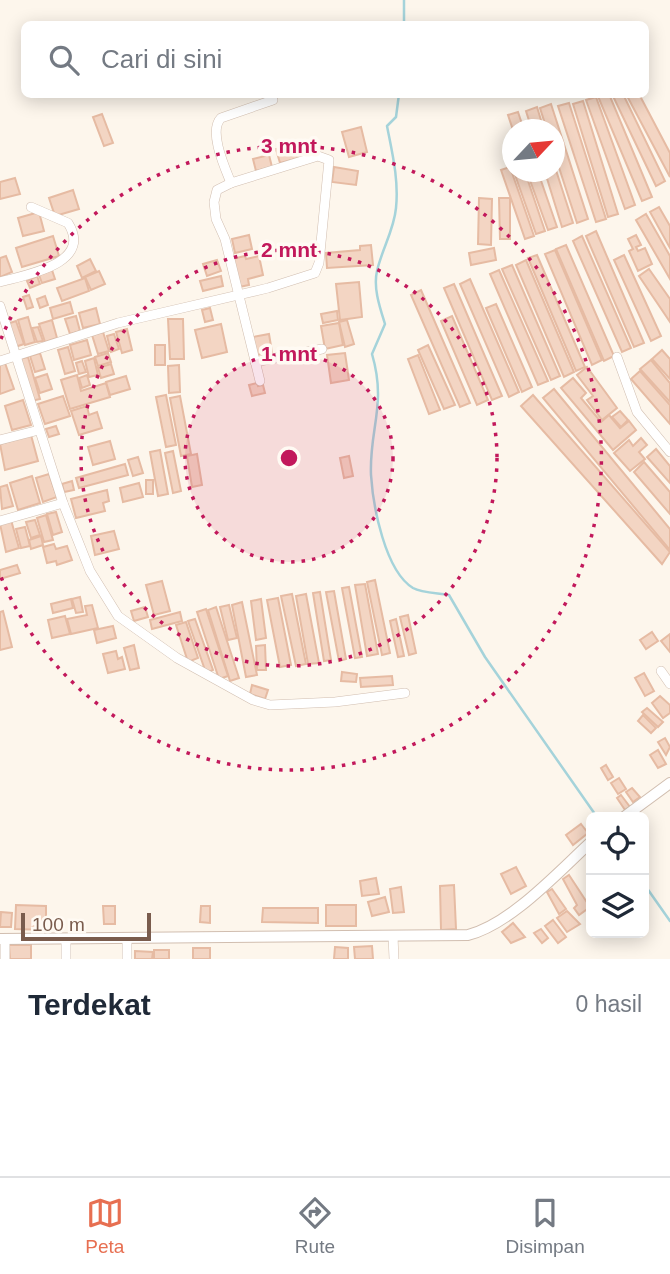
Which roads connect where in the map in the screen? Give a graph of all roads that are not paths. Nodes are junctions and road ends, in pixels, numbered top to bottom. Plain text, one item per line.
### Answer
1 (273, 100) dead end
2 (231, 183) junction
3 (32, 207) dead end
4 (0, 282) edge
5 (239, 294) junction
6 (0, 306) edge
7 (322, 349) dead end
8 (15, 356) junction
9 (617, 357) dead end
10 (0, 361) edge
11 (255, 362) junction
12 (260, 381) dead end
13 (38, 430) junction
14 (0, 440) edge
15 (670, 452) edge
16 (63, 503) junction
17 (0, 521) edge
18 (660, 671) dead end
19 (670, 684) edge
20 (405, 693) dead end
21 (670, 783) edge
22 (631, 812) edge
23 (586, 846) edge
24 (393, 936) junction
25 (3, 939) edge
26 (66, 939) junction
27 (127, 939) junction
28 (5, 959) edge
29 (66, 959) edge
30 (127, 959) edge
31 (394, 959) edge

1 - 2 street
2 - 5 street
2 - 5 street
3 - 4 street
5 - 8 street
5 - 11 street
6 - 8 street
7 - 11 street
8 - 10 street
8 - 13 street
9 - 15 street
11 - 12 street
13 - 14 street
13 - 16 street
16 - 17 street
16 - 20 street
18 - 19 street
21 - 22 street
23 - 24 street
24 - 27 street
24 - 31 street
25 - 26 street
25 - 28 street
26 - 27 street
26 - 29 street
27 - 30 street

